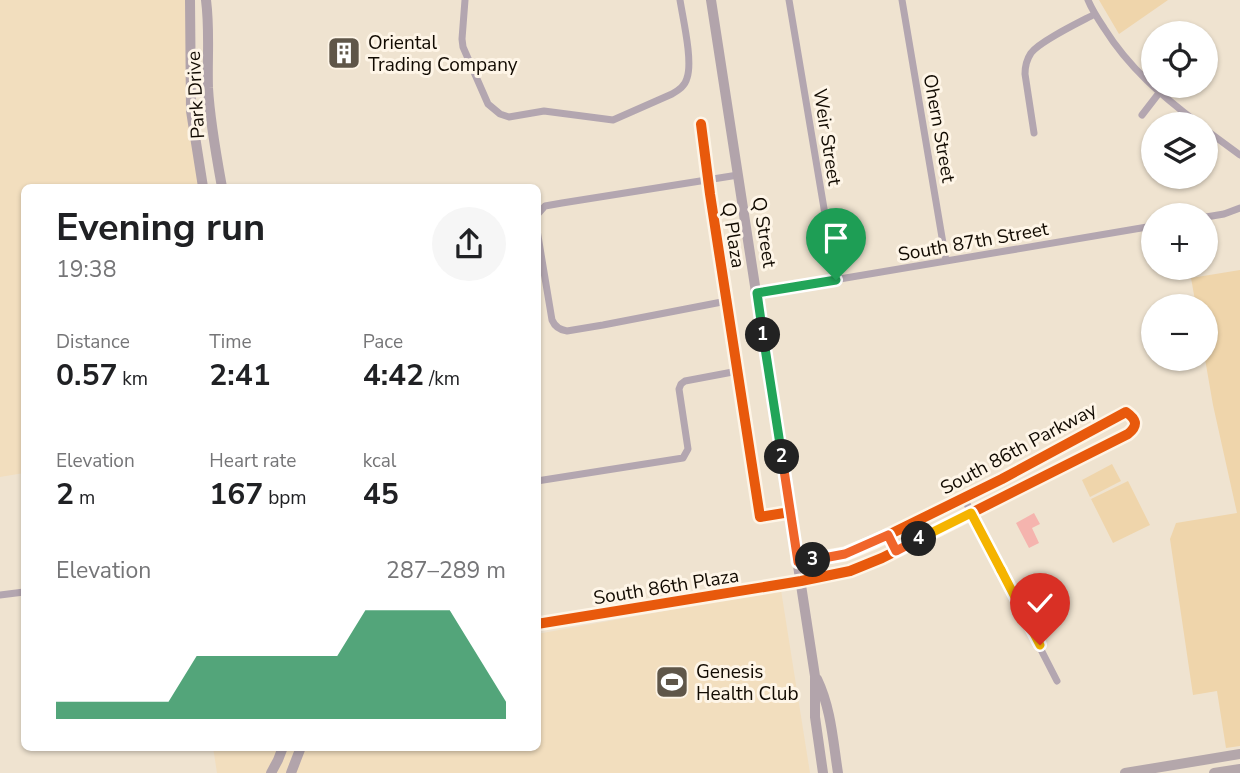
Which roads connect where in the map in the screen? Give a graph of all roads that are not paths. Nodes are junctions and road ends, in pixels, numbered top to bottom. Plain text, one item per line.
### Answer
1 (190, 0) edge
2 (206, 0) edge
3 (465, 0) edge
4 (680, 0) edge
5 (711, 0) edge
6 (789, 0) edge
7 (902, 0) edge
8 (1088, 0) edge
9 (1095, 14) junction
10 (1141, 74) edge
11 (1155, 98) edge
12 (1165, 98) edge
13 (1144, 112) edge
14 (1184, 112) edge
15 (701, 124) dead end
16 (1034, 133) dead end
17 (1218, 139) edge
18 (1240, 155) edge
19 (738, 175) junction
20 (709, 180) junction
21 (203, 184) edge
22 (222, 184) edge
23 (1240, 208) edge
24 (541, 210) edge
25 (1218, 215) edge
26 (1141, 228) edge
27 (541, 254) edge
28 (946, 261) junction
29 (836, 280) junction
30 (757, 293) junction
31 (727, 300) junction
32 (738, 371) junction
33 (1083, 436) junction
34 (1092, 453) junction
35 (1002, 479) junction
36 (541, 480) edge
37 (1012, 493) junction
38 (964, 497) junction
39 (790, 512) junction
40 (971, 513) junction
41 (888, 535) junction
42 (896, 551) junction
43 (833, 556) junction
44 (798, 562) junction
45 (837, 573) junction
46 (801, 581) junction
47 (21, 592) edge
48 (0, 595) edge
49 (541, 623) edge
50 (815, 676) junction
51 (1057, 681) dead end
52 (282, 751) edge
53 (299, 751) edge
54 (1240, 754) edge
55 (1240, 769) edge
56 (271, 773) edge
57 (291, 773) edge
58 (823, 773) edge
59 (838, 773) edge
60 (1125, 773) edge
61 (1214, 773) edge

1 - 21 main road, Park Drive
2 - 22 main road, Park Drive
3 - 4 street
5 - 19 main road, Q Street
6 - 29 street, Weir Street
7 - 28 street, Ohern Street
8 - 9 street
9 - 10 street
9 - 16 street
11 - 13 street
12 - 14 street
15 - 20 street, Q Plaza
17 - 18 street
19 - 20 street
19 - 30 main road, Q Street
20 - 24 street
20 - 31 street, Q Plaza
23 - 25 street
26 - 28 street, South 87th Street
27 - 31 street
28 - 29 street, South 87th Street
29 - 30 street, South 87th Street
30 - 39 main road, Q Street
31 - 32 street, Q Plaza
32 - 36 street
32 - 39 street, Q Plaza
33 - 34 street
33 - 34 street, South 86th Parkway
33 - 35 street, South 86th Parkway
34 - 37 street, South 86th Parkway
35 - 37 street
35 - 38 street, South 86th Parkway
37 - 40 street, South 86th Parkway
38 - 40 street
38 - 41 street, South 86th Parkway
39 - 44 main road, Q Street
40 - 42 street, South 86th Parkway
40 - 51 street
41 - 42 street
41 - 43 street, South 86th Parkway
42 - 45 street, South 86th Parkway
43 - 44 street, South 86th Parkway
43 - 45 street
44 - 46 main road, Q Street
45 - 46 street, South 86th Parkway
46 - 49 street, South 86th Plaza
46 - 50 main road, Q Street
47 - 48 street
50 - 58 main road, Q Street
50 - 59 main road, Q Street
52 - 56 main road
53 - 57 main road
54 - 60 main road
55 - 61 main road

